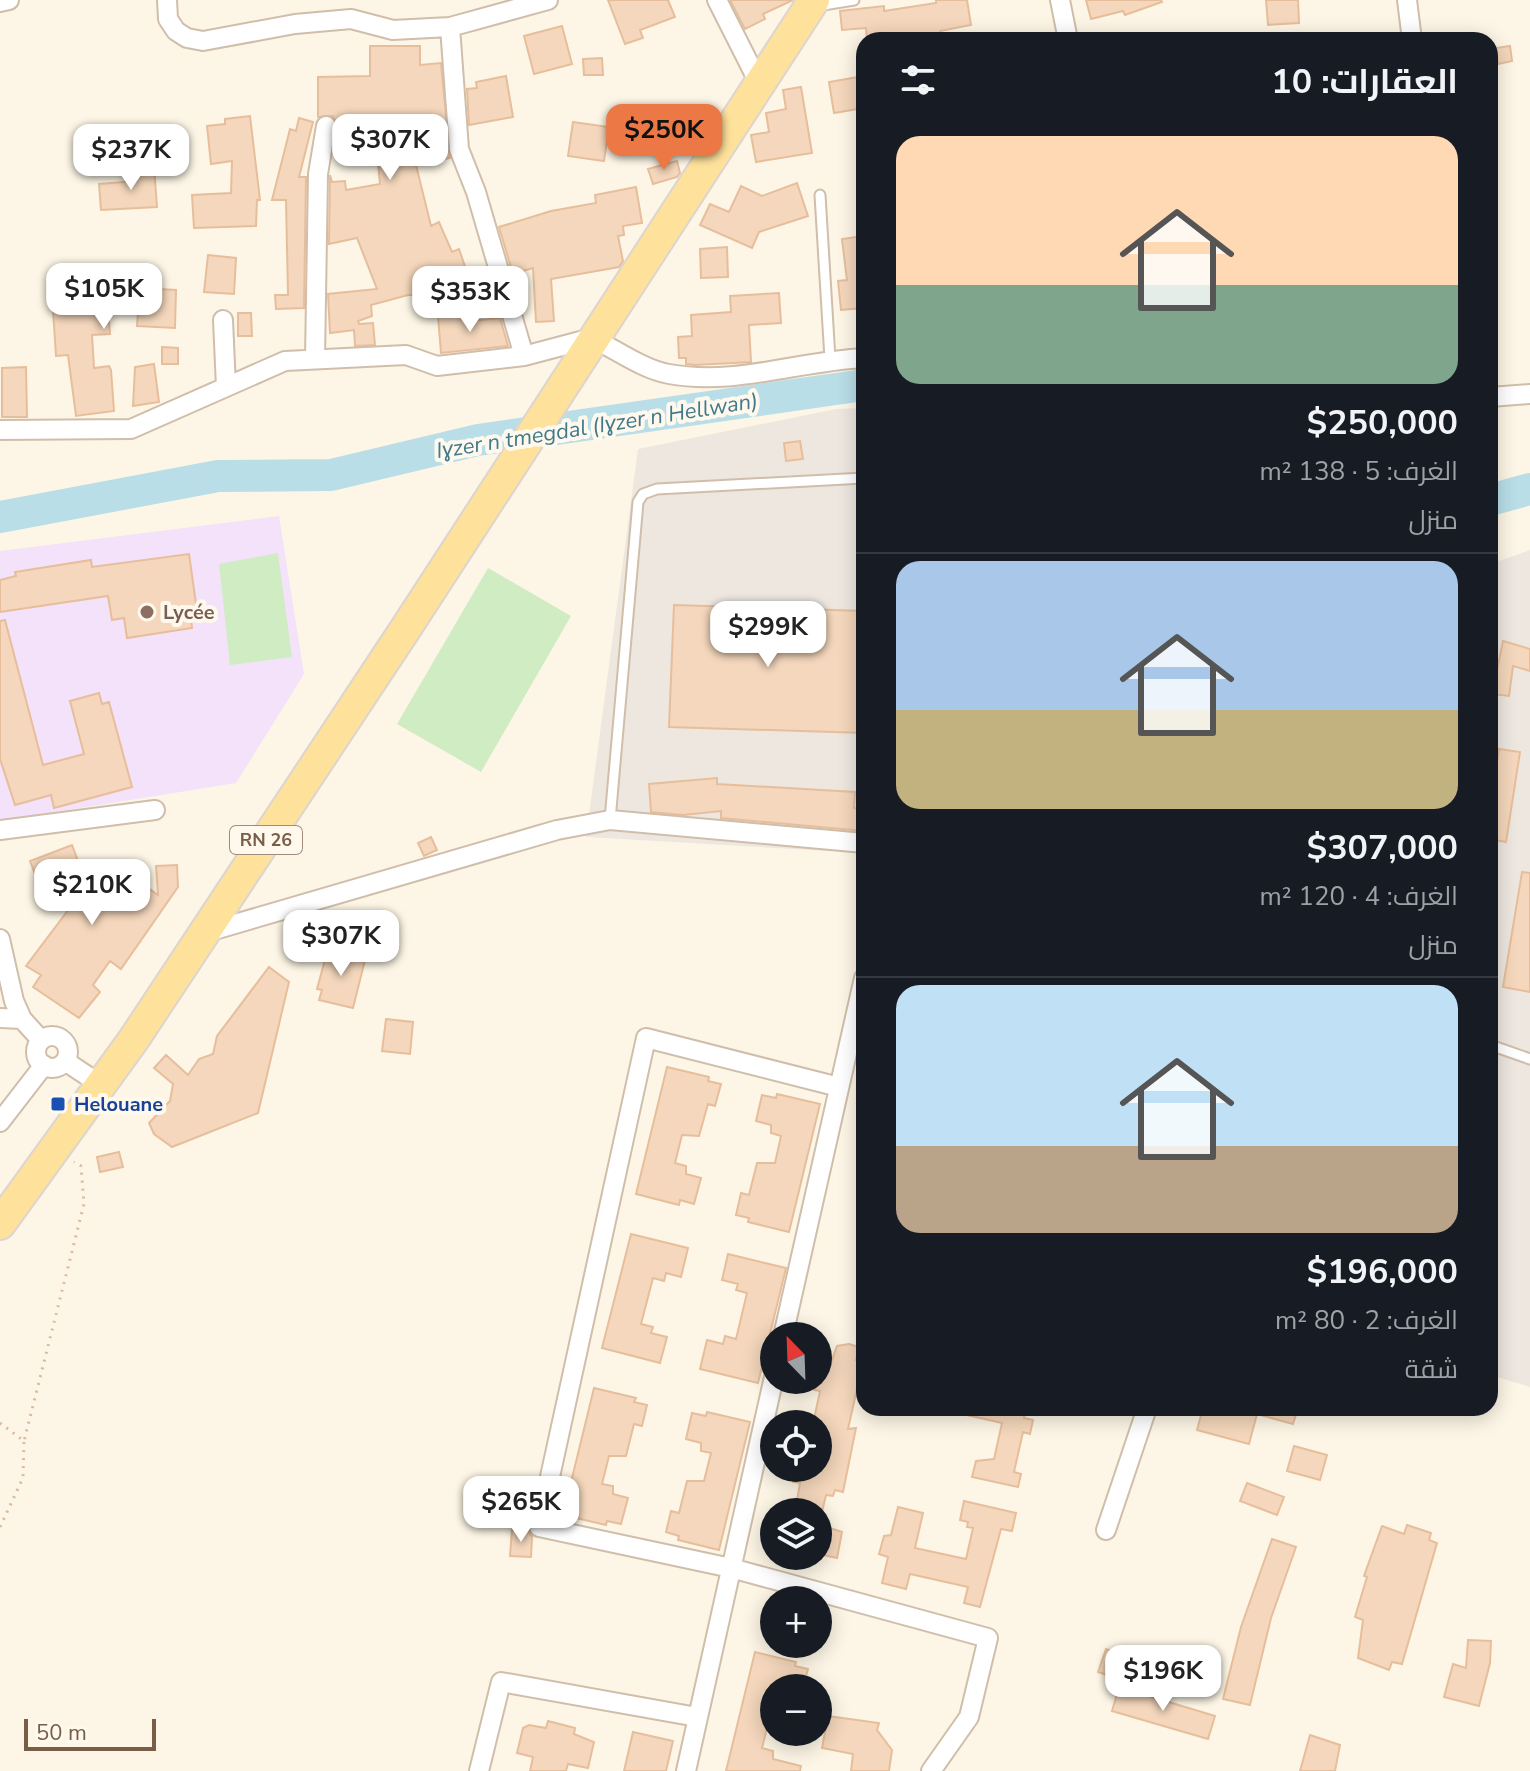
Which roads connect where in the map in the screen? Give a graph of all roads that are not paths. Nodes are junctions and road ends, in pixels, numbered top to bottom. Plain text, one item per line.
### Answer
1 (9, 0) edge
2 (167, 0) edge
3 (548, 0) edge
4 (717, 0) edge
5 (854, 0) edge
6 (1060, 0) edge
7 (1407, 0) edge
8 (0, 2) edge
9 (812, 3) edge
10 (450, 27) junction
11 (1066, 32) edge
12 (1411, 32) edge
13 (759, 83) junction
14 (326, 126) dead end
15 (820, 195) dead end
16 (223, 320) dead end
17 (592, 338) junction
18 (524, 356) junction
19 (856, 358) edge
20 (315, 359) junction
21 (830, 359) junction
22 (226, 387) junction
23 (1530, 394) edge
24 (1498, 396) edge
25 (0, 430) edge
26 (856, 478) edge
27 (155, 810) dead end
28 (610, 820) junction
29 (0, 830) edge
30 (856, 842) edge
31 (204, 933) junction
32 (0, 939) edge
33 (856, 1013) edge
34 (0, 1018) edge
35 (22, 1019) junction
36 (41, 1040) junction
37 (1498, 1048) edge
38 (1530, 1059) edge
39 (65, 1061) junction
40 (44, 1065) junction
41 (101, 1085) junction
42 (839, 1087) junction
43 (0, 1122) edge
44 (0, 1224) edge
45 (786, 1322) edge
46 (770, 1394) edge
47 (1144, 1416) edge
48 (1106, 1530) dead end
49 (731, 1568) junction
50 (697, 1717) junction
51 (479, 1771) edge
52 (686, 1771) edge
53 (931, 1771) edge

1 - 8 street
2 - 10 street
3 - 10 street
4 - 13 street
5 - 9 lane
6 - 11 street
7 - 12 street
9 - 13 main road, RN 26
10 - 18 street
13 - 17 main road, RN 26
14 - 20 street
15 - 21 lane
16 - 22 street
17 - 18 street
17 - 21 street
17 - 31 main road, RN 26
18 - 20 street
19 - 21 street
20 - 22 street
22 - 25 street
23 - 24 street
26 - 28 lane
27 - 29 street
28 - 30 street
28 - 31 street
31 - 41 main road, RN 26
32 - 35 street
33 - 42 street
34 - 35 street
35 - 36 street
36 - 39 street
36 - 40 street
37 - 38 lane
39 - 40 street
39 - 41 street
40 - 43 street
41 - 44 main road, RN 26
42 - 45 street
42 - 49 street
46 - 49 street
47 - 48 street
49 - 50 street
49 - 53 street
50 - 51 street
50 - 52 street

